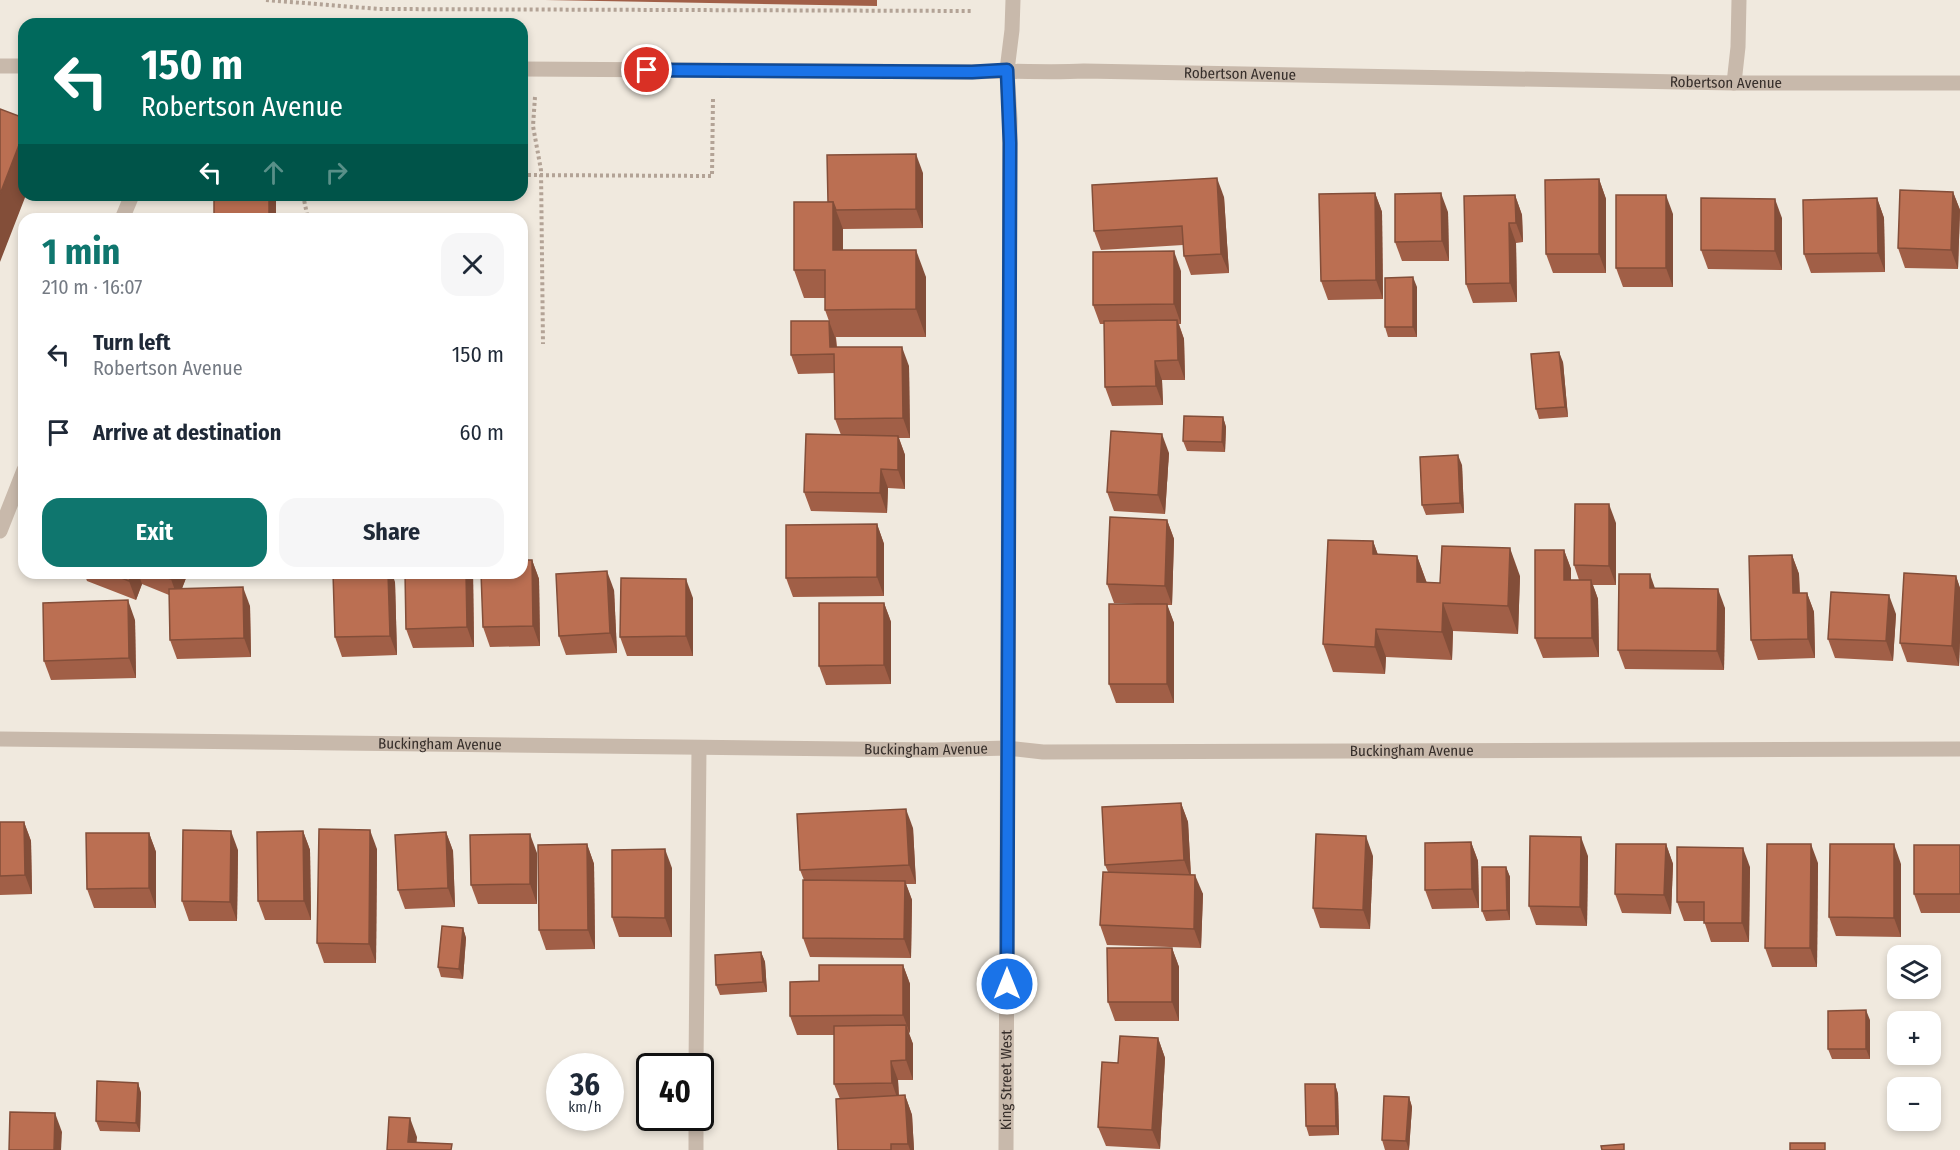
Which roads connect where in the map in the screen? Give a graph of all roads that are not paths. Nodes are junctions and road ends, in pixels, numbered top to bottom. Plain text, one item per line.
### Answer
1 (1013, 0) edge
2 (1738, 0) edge
3 (0, 66) edge
4 (18, 66) edge
5 (530, 70) edge
6 (1007, 70) junction
7 (1960, 82) edge
8 (1734, 83) junction
9 (18, 485) edge
10 (0, 531) edge
11 (0, 739) edge
12 (699, 748) junction
13 (1007, 748) junction
14 (1960, 749) edge
15 (696, 1053) edge
16 (696, 1131) edge
17 (696, 1150) edge
18 (1006, 1150) edge

1 - 6 street, King Street West
2 - 8 street
3 - 4 street
5 - 6 street, Robertson Avenue
6 - 8 street, Robertson Avenue
6 - 13 street, King Street West
7 - 8 street, Robertson Avenue
9 - 10 street
11 - 12 street, Buckingham Avenue
12 - 13 street, Buckingham Avenue
12 - 15 street
13 - 14 street, Buckingham Avenue
13 - 18 street, King Street West
16 - 17 street

